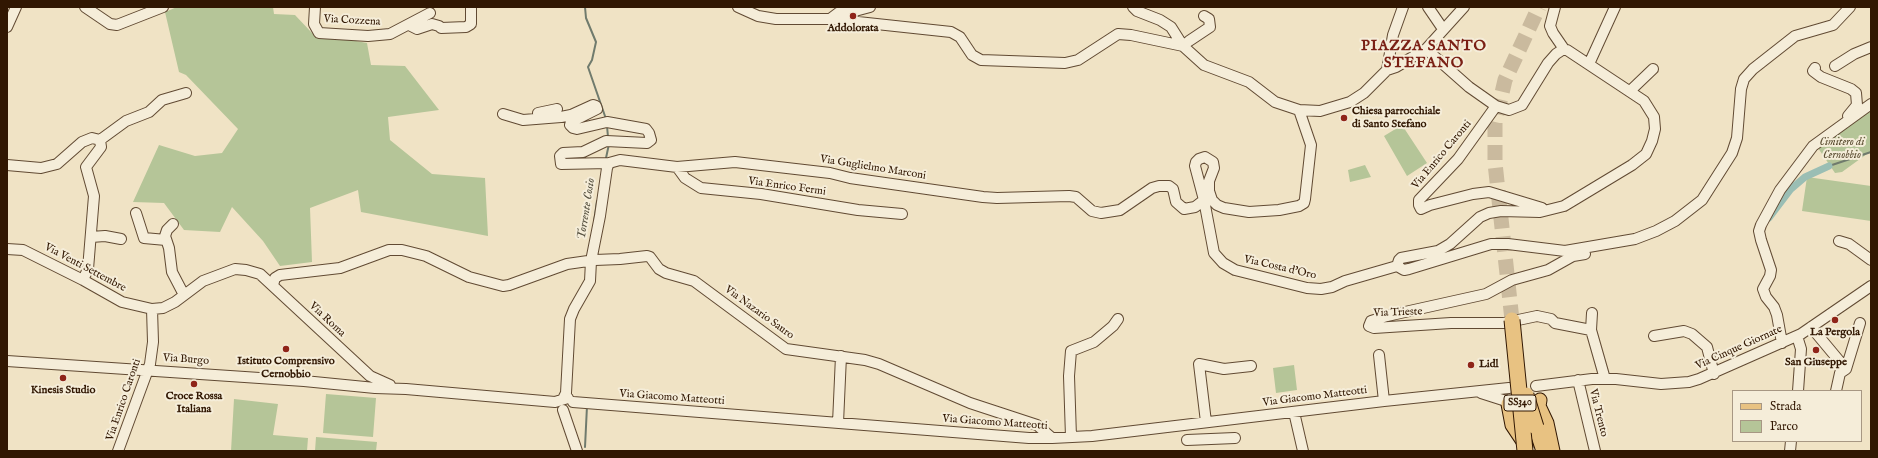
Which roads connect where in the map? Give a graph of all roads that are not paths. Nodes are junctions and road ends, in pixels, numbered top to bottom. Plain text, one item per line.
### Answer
1 (16, 7) edge
2 (85, 7) edge
3 (163, 7) edge
4 (315, 7) edge
5 (471, 7) edge
6 (738, 7) edge
7 (870, 7) edge
8 (1133, 7) edge
9 (1403, 7) edge
10 (1428, 7) edge
11 (1464, 7) edge
12 (1555, 7) edge
13 (1615, 7) edge
14 (1850, 7) edge
15 (430, 13) dead end
16 (1204, 16) dead end
17 (830, 19) junction
18 (409, 25) junction
19 (7, 28) edge
20 (1443, 29) junction
21 (7, 34) edge
22 (1183, 46) junction
23 (1871, 47) edge
24 (1426, 49) junction
25 (1564, 49) junction
26 (1589, 64) junction
27 (1835, 66) dead end
28 (1815, 68) dead end
29 (1653, 69) dead end
30 (1387, 70) junction
31 (1630, 91) junction
32 (186, 93) dead end
33 (1871, 104) edge
34 (1496, 106) junction
35 (558, 109) dead end
36 (1299, 110) junction
37 (503, 114) dead end
38 (514, 116) junction
39 (100, 140) junction
40 (609, 162) junction
41 (7, 165) edge
42 (1798, 166) junction
43 (677, 168) junction
44 (1204, 200) junction
45 (1550, 210) junction
46 (136, 213) dead end
47 (902, 214) dead end
48 (173, 224) dead end
49 (91, 237) junction
50 (121, 239) dead end
51 (166, 240) junction
52 (1839, 241) dead end
53 (1616, 242) junction
54 (7, 250) edge
55 (1871, 260) edge
56 (591, 261) junction
57 (1397, 266) junction
58 (83, 280) junction
59 (273, 285) junction
60 (1871, 286) edge
61 (184, 295) junction
62 (152, 309) junction
63 (1592, 313) dead end
64 (1118, 319) dead end
65 (1512, 320) tunnel mouth
66 (1860, 323) dead end
67 (1811, 327) junction
68 (1591, 330) junction
69 (1654, 336) dead end
70 (1797, 336) junction
71 (1782, 343) junction
72 (1379, 355) dead end
73 (841, 356) junction
74 (7, 361) edge
75 (1251, 366) dead end
76 (1846, 369) junction
77 (1517, 370) junction
78 (147, 371) junction
79 (1714, 374) junction
80 (1605, 379) junction
81 (1578, 380) junction
82 (373, 384) junction
83 (1509, 388) junction
84 (1798, 390) edge
85 (1836, 390) edge
86 (1473, 392) junction
87 (1539, 393) junction
88 (1384, 401) junction
89 (1507, 403) junction
90 (565, 404) junction
91 (586, 404) joint
92 (1294, 412) junction
93 (838, 422) junction
94 (1204, 422) junction
95 (1523, 436) junction
96 (1071, 437) junction
97 (1052, 438) junction
98 (1235, 438) dead end
99 (1202, 439) junction
100 (1187, 440) dead end
101 (118, 451) edge
102 (577, 451) edge
103 (1303, 451) edge
104 (1519, 451) edge
105 (1524, 451) edge
106 (1529, 451) edge
107 (1544, 451) edge
108 (1553, 451) edge
109 (1595, 451) edge

1 - 19 street
2 - 3 street
4 - 18 street, Via Cozzena
5 - 18 street
6 - 17 street
7 - 17 street
8 - 22 street
9 - 30 street
10 - 20 street
11 - 20 street
12 - 25 street
13 - 26 street
14 - 53 street
15 - 18 street
16 - 22 street
17 - 22 street
19 - 21 street
20 - 24 street
22 - 36 street
23 - 27 street
24 - 30 street
24 - 34 street
25 - 26 street
25 - 34 street
26 - 31 street
28 - 42 street
29 - 31 street
30 - 36 street
31 - 45 street
32 - 39 street
33 - 42 street
34 - 45 street, Via Enrico Caronti
35 - 38 street
36 - 44 street, Via Costa d'Oro
37 - 38 street
38 - 40 street, Via Guglielmo Marconi
39 - 41 street
39 - 49 street
40 - 43 street, Via Guglielmo Marconi
40 - 56 street
42 - 71 street
43 - 44 street, Via Guglielmo Marconi
43 - 47 street, Via Enrico Fermi
44 - 57 street, Via Costa d'Oro
45 - 57 street
46 - 51 street
48 - 51 street
49 - 50 street
49 - 58 street
51 - 61 street
52 - 55 street
53 - 57 street
53 - 68 street, Via Trieste
54 - 58 street, Via Venti Settembre
56 - 59 street
56 - 73 street, Via Nazario Sauro
56 - 90 street
58 - 62 street, Via Venti Settembre
59 - 61 street, Via Roma
59 - 82 street, Via Roma
60 - 67 street, Via Cinque Giornate
61 - 62 street
62 - 78 street, Via Enrico Caronti
63 - 68 street
64 - 96 street
65 - 77 highway, SS340, bridge
66 - 76 street
67 - 70 street, Via Cinque Giornate
67 - 76 street
68 - 80 street
69 - 79 street
70 - 71 street, Via Cinque Giornate
70 - 84 street
71 - 79 street, Via Cinque Giornate
72 - 88 street
73 - 93 street
73 - 97 street, Via Nazario Sauro
74 - 78 street, Via Burgo
75 - 94 street
76 - 85 street
77 - 95 highway, SS340, bridge
77 - 107 highway, bridge
78 - 82 street, Via Burgo
78 - 101 street, Via Enrico Caronti
79 - 80 street, Via Cinque Giornate
80 - 81 street, Via Cinque Giornate
81 - 87 street, Via Cinque Giornate
81 - 109 street, Via Trento
82 - 90 street, Via Roma
83 - 86 street, Via Giacomo Matteotti
83 - 87 street
83 - 89 street
86 - 88 street, Via Giacomo Matteotti
86 - 89 street, Via Giacomo Matteotti
87 - 89 street
87 - 108 main road
88 - 92 street, Via Giacomo Matteotti
89 - 106 main road
90 - 91 street, Via Roma
90 - 102 street
91 - 93 street, Via Giacomo Matteotti
92 - 94 street, Via Giacomo Matteotti
92 - 103 street
93 - 97 street, Via Giacomo Matteotti
94 - 96 street, Via Giacomo Matteotti
94 - 99 street
95 - 104 highway, SS340
95 - 105 highway, SS340, bridge
96 - 97 street, Via Giacomo Matteotti
98 - 99 street
99 - 100 street

